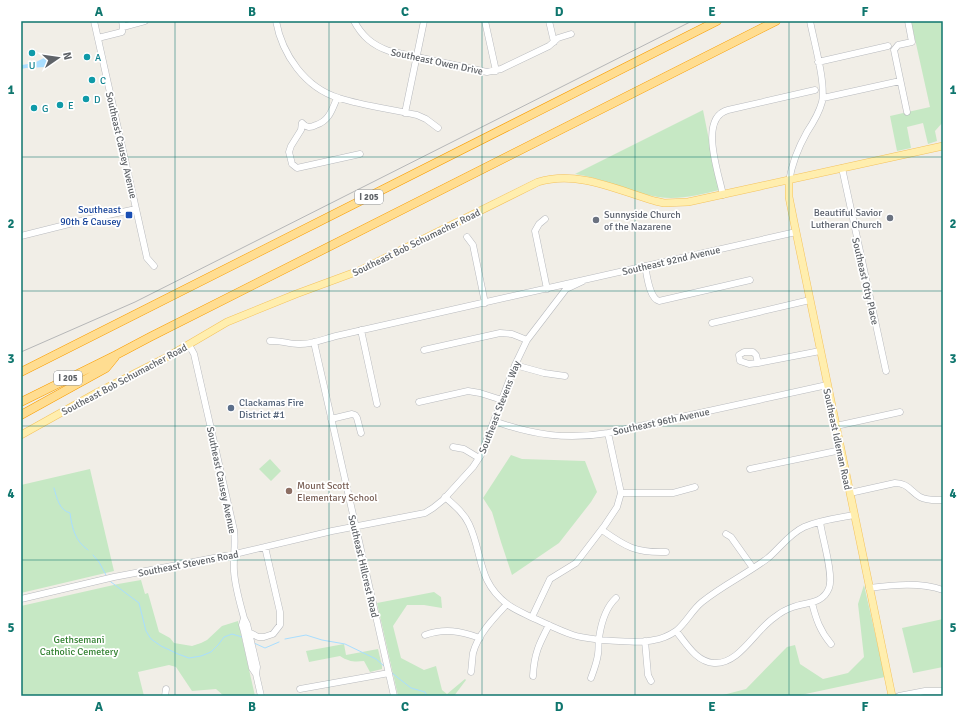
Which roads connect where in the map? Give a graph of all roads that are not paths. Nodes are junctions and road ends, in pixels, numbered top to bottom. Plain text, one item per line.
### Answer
1 (94, 21) edge
2 (145, 21) edge
3 (276, 21) edge
4 (354, 21) edge
5 (424, 21) edge
6 (485, 21) edge
7 (549, 21) edge
8 (717, 21) edge
9 (776, 21) edge
10 (810, 21) edge
11 (908, 21) edge
12 (123, 24) edge
13 (571, 34) dead end
14 (98, 38) junction
15 (554, 42) junction
16 (888, 46) dead end
17 (417, 57) junction
18 (818, 62) junction
19 (496, 71) junction
20 (900, 81) junction
21 (815, 90) dead end
22 (337, 98) junction
23 (822, 98) junction
24 (405, 112) junction
25 (907, 112) dead end
26 (438, 128) dead end
27 (943, 146) edge
28 (360, 154) dead end
29 (842, 168) junction
30 (789, 181) junction
31 (723, 195) junction
32 (136, 209) junction
33 (545, 219) dead end
34 (796, 232) junction
35 (21, 236) edge
36 (467, 237) dead end
37 (154, 266) dead end
38 (645, 266) junction
39 (750, 280) dead end
40 (583, 281) junction
41 (547, 289) junction
42 (562, 294) junction
43 (810, 300) junction
44 (485, 303) junction
45 (712, 323) dead end
46 (361, 330) junction
47 (527, 340) junction
48 (270, 341) dead end
49 (314, 342) junction
50 (189, 345) junction
51 (424, 350) dead end
52 (820, 350) junction
53 (116, 355) junction
54 (758, 363) dead end
55 (516, 365) junction
56 (886, 371) dead end
57 (21, 372) edge
58 (565, 376) dead end
59 (827, 385) junction
60 (502, 400) junction
61 (21, 402) edge
62 (419, 402) dead end
63 (377, 404) dead end
64 (900, 412) dead end
65 (21, 416) edge
66 (331, 419) junction
67 (494, 421) junction
68 (836, 426) junction
69 (361, 433) dead end
70 (608, 433) junction
71 (21, 436) edge
72 (453, 447) dead end
73 (841, 450) junction
74 (479, 458) junction
75 (750, 469) dead end
76 (696, 487) dead end
77 (620, 493) junction
78 (850, 493) junction
79 (446, 497) junction
80 (943, 500) edge
81 (854, 515) junction
82 (820, 522) junction
83 (355, 526) junction
84 (602, 530) junction
85 (726, 534) dead end
86 (265, 547) junction
87 (666, 552) dead end
88 (235, 554) junction
89 (753, 568) junction
90 (869, 588) junction
91 (943, 590) edge
92 (616, 598) dead end
93 (21, 600) edge
94 (812, 603) junction
95 (507, 604) junction
96 (532, 617) junction
97 (549, 625) junction
98 (676, 631) junction
99 (248, 634) junction
100 (426, 635) dead end
101 (480, 638) junction
102 (599, 639) junction
103 (644, 641) junction
104 (831, 644) dead end
105 (471, 672) dead end
106 (389, 673) junction
107 (256, 674) junction
108 (534, 676) dead end
109 (591, 678) dead end
110 (651, 682) dead end
111 (166, 689) dead end
112 (300, 689) dead end
113 (943, 691) edge
114 (165, 696) edge
115 (261, 696) edge
116 (394, 696) edge
117 (892, 696) edge
118 (899, 696) edge

1 - 14 street, Southeast Causey Avenue
2 - 12 street
3 - 22 street
4 - 17 street, Southeast Owen Drive
5 - 17 street
6 - 19 street
7 - 15 street
8 - 57 highway, I 205
9 - 53 highway, I 205
10 - 18 street
11 - 20 street
12 - 14 street
13 - 15 street, Southeast Owen Drive
14 - 32 street, Southeast Causey Avenue
15 - 19 street, Southeast Owen Drive
16 - 18 street
17 - 19 street, Southeast Owen Drive
17 - 24 street
18 - 23 street
20 - 23 street
20 - 25 street
21 - 31 street
22 - 24 street
22 - 28 street
23 - 30 street
24 - 26 street
27 - 29 main road
29 - 30 main road
29 - 56 street, Southeast Otty Place
30 - 31 main road, Southeast Bob Schumacher Road
30 - 34 main road, Southeast Idleman Road
31 - 50 main road, Southeast Bob Schumacher Road
32 - 35 street
32 - 37 street, Southeast Causey Avenue
33 - 41 street
34 - 38 street, Southeast 92nd Avenue
34 - 43 main road, Southeast Idleman Road
36 - 44 street
38 - 39 street
38 - 40 street, Southeast 92nd Avenue
40 - 41 street, Southeast 92nd Avenue
40 - 42 street, Southeast Stevens Way
41 - 42 street
41 - 44 street, Southeast 92nd Avenue
42 - 47 street, Southeast Stevens Way
43 - 45 street
43 - 52 main road, Southeast Idleman Road
44 - 46 street, Southeast 92nd Avenue
46 - 49 street, Southeast 92nd Avenue
46 - 63 street
47 - 51 street
47 - 55 street, Southeast Stevens Way
48 - 49 street, Southeast 92nd Avenue
49 - 66 street, Southeast Hillcrest Road
50 - 71 main road, Southeast Bob Schumacher Road
50 - 88 street, Southeast Causey Avenue
52 - 54 street
52 - 59 main road, Southeast Idleman Road
53 - 61 highway, I 205
53 - 65 highway
55 - 58 street
55 - 60 street, Southeast Stevens Way
59 - 68 main road, Southeast Idleman Road
59 - 70 street, Southeast 96th Avenue
60 - 62 street
60 - 67 street, Southeast Stevens Way
64 - 68 street
66 - 69 street
66 - 83 street, Southeast Hillcrest Road
67 - 70 street, Southeast 96th Avenue
67 - 74 street, Southeast Stevens Way
68 - 73 main road, Southeast Idleman Road
70 - 77 street
72 - 74 street
73 - 75 street
73 - 78 main road, Southeast Idleman Road
74 - 79 street, Southeast Stevens Way
76 - 77 street
77 - 84 street
78 - 80 street
78 - 81 main road, Southeast Idleman Road
79 - 83 street, Southeast Stevens Way
79 - 95 street
81 - 82 street
81 - 90 main road, Southeast Idleman Road
82 - 89 street
82 - 94 street
83 - 86 street, Southeast Stevens Road
83 - 106 street, Southeast Hillcrest Road
84 - 87 street
84 - 96 street
85 - 89 street
86 - 88 street, Southeast Stevens Road
86 - 99 street
88 - 93 street, Southeast Stevens Road
88 - 99 street, Southeast Causey Avenue
89 - 98 street
90 - 91 street
90 - 117 main road, Southeast Idleman Road
92 - 102 street
94 - 98 street
94 - 104 street
95 - 96 street
95 - 101 street
96 - 97 street
97 - 102 street
97 - 108 street
98 - 103 street
99 - 107 street, Southeast Causey Avenue
99 - 107 street, Southeast Causey Avenue
100 - 101 street
101 - 105 street
102 - 103 street
102 - 109 street
103 - 110 street
106 - 112 street
106 - 116 street, Southeast Hillcrest Road
107 - 115 street, Southeast Causey Avenue
111 - 114 street
113 - 118 street

